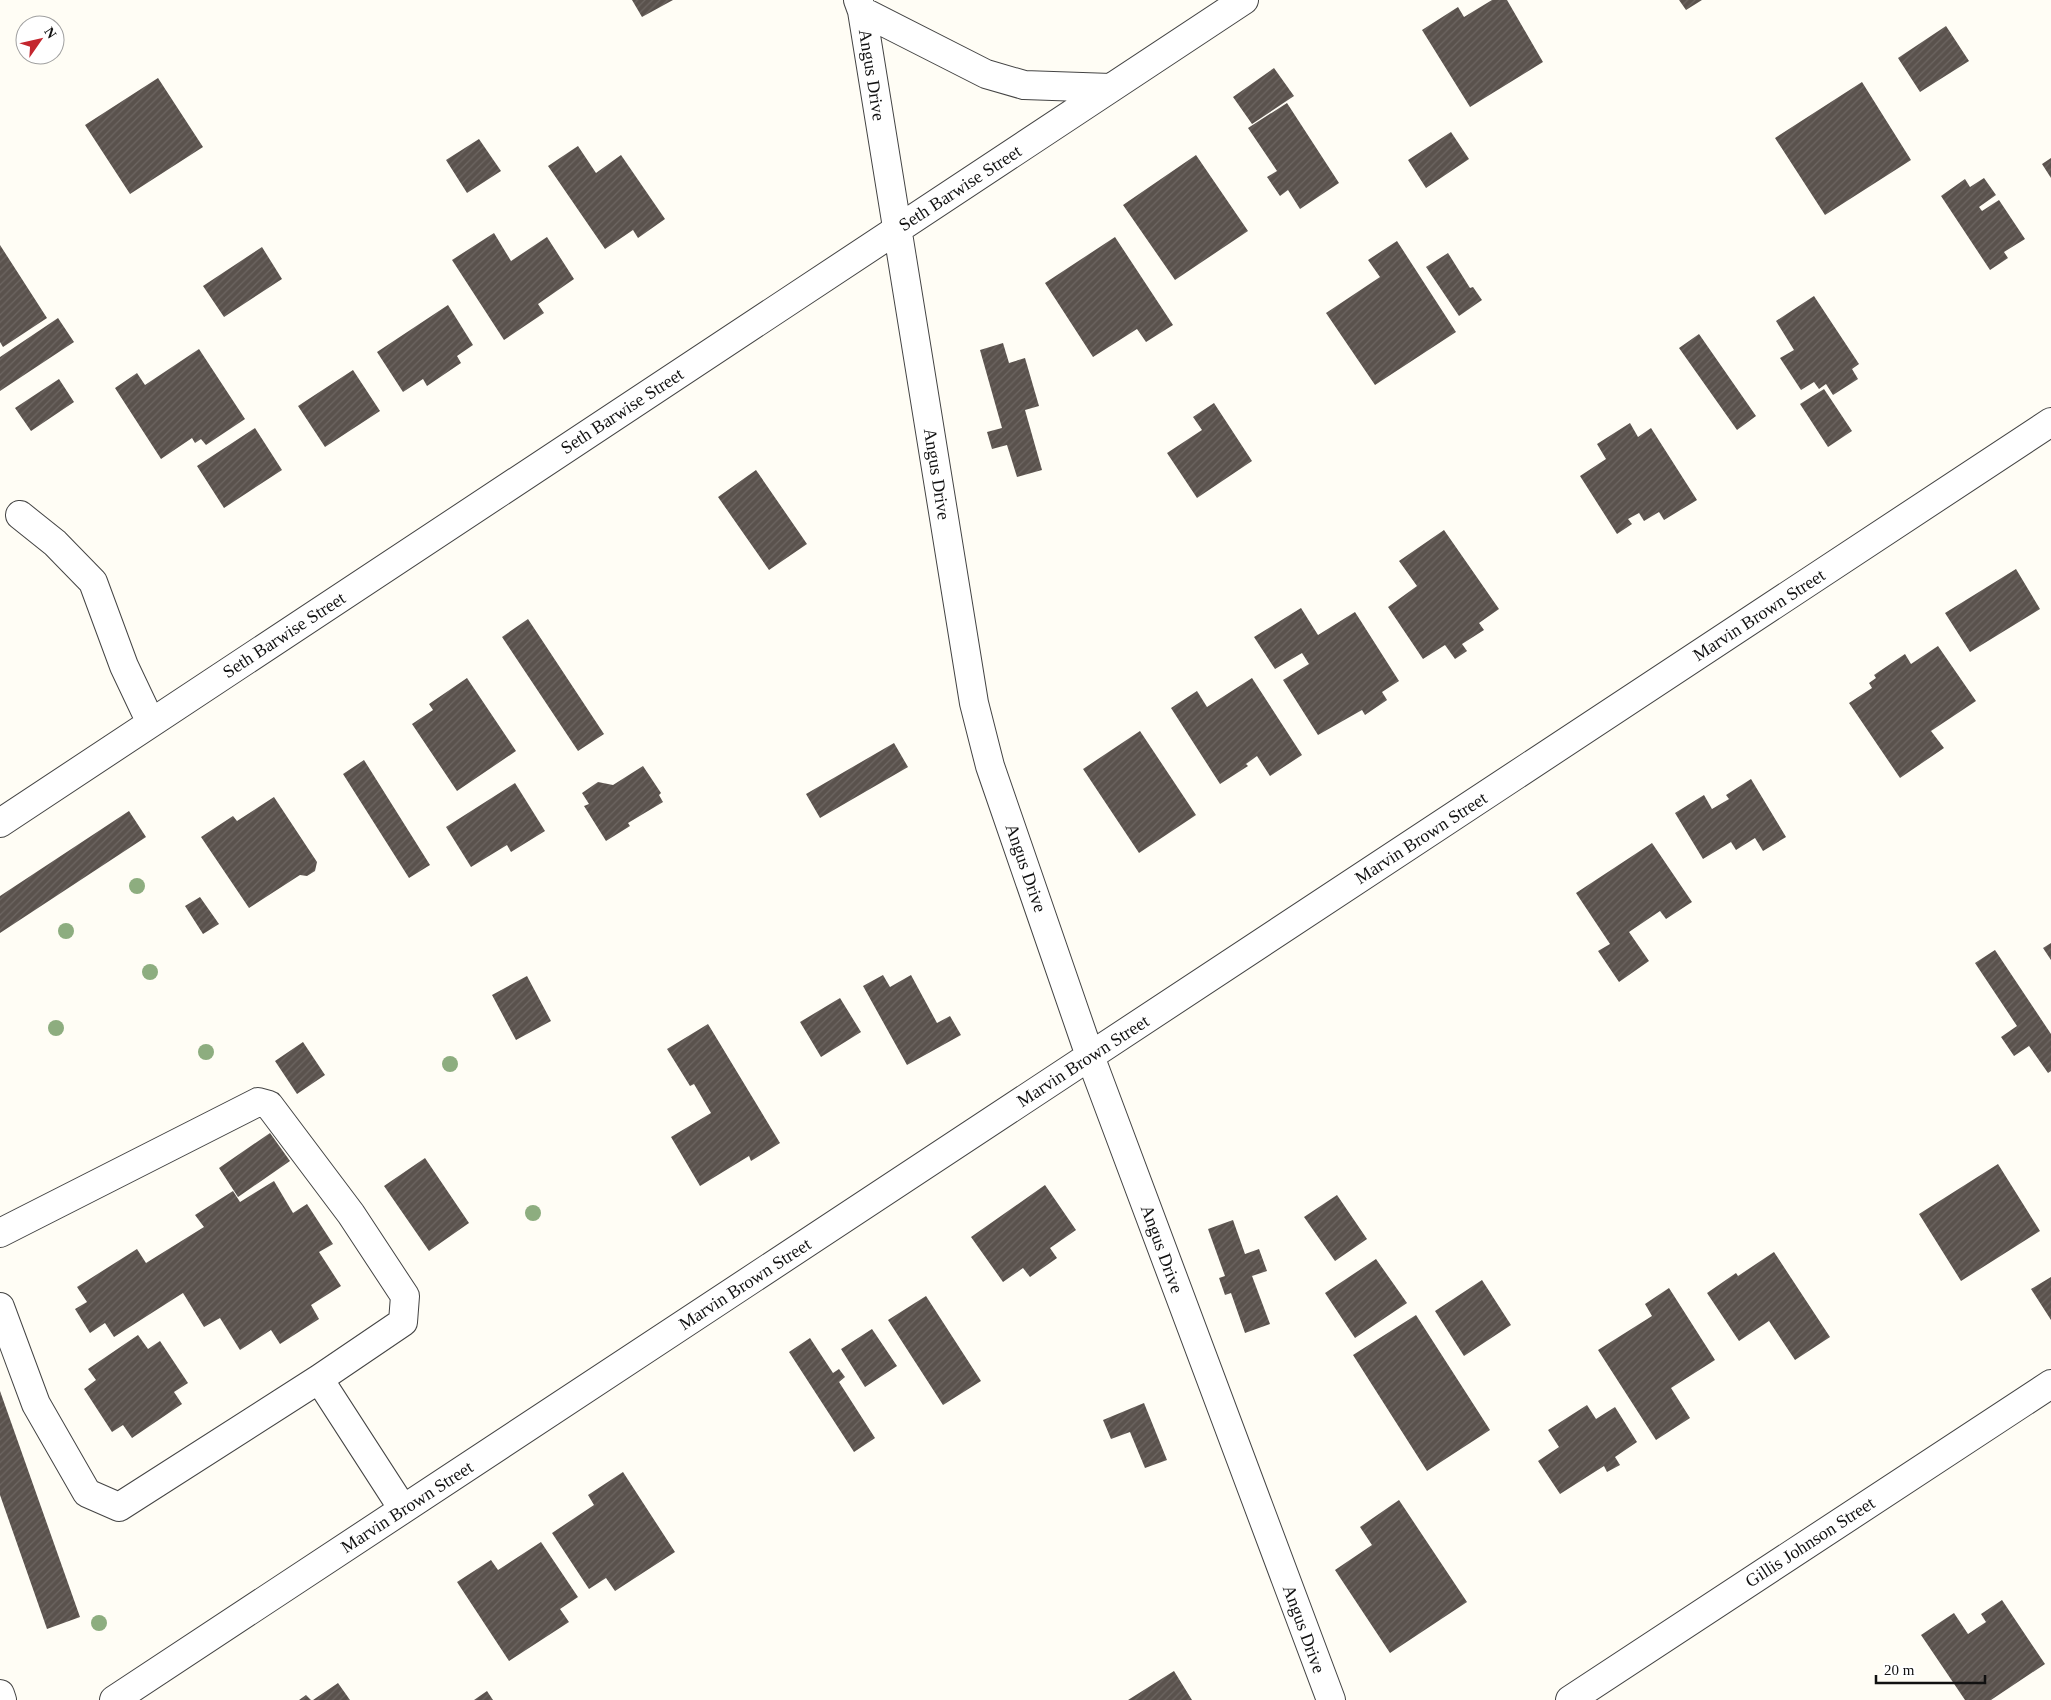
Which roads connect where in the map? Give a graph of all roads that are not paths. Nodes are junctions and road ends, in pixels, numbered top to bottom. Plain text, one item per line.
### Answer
1 (1244, 0) edge
2 (860, 5) edge
3 (1111, 88) junction
4 (897, 230) junction
5 (2051, 422) edge
6 (20, 515) dead end
7 (151, 723) junction
8 (0, 823) edge
9 (1090, 1056) junction
10 (0, 1233) edge
11 (0, 1307) edge
12 (318, 1380) junction
13 (2051, 1384) edge
14 (403, 1510) junction
15 (0, 1694) edge
16 (2, 1700) edge
17 (114, 1700) edge
18 (1331, 1700) edge
19 (1570, 1700) edge

1 - 3 street, Seth Barwise Street
2 - 3 street
2 - 4 street, Angus Drive
3 - 4 street, Seth Barwise Street
4 - 7 street, Seth Barwise Street
4 - 9 street, Angus Drive
5 - 9 street, Marvin Brown Street
6 - 7 street
7 - 8 street, Seth Barwise Street
9 - 14 street, Marvin Brown Street
9 - 18 street, Angus Drive
10 - 12 street
11 - 12 street
12 - 14 street
13 - 19 street, Gillis Johnson Street
14 - 17 street, Marvin Brown Street
15 - 16 street

